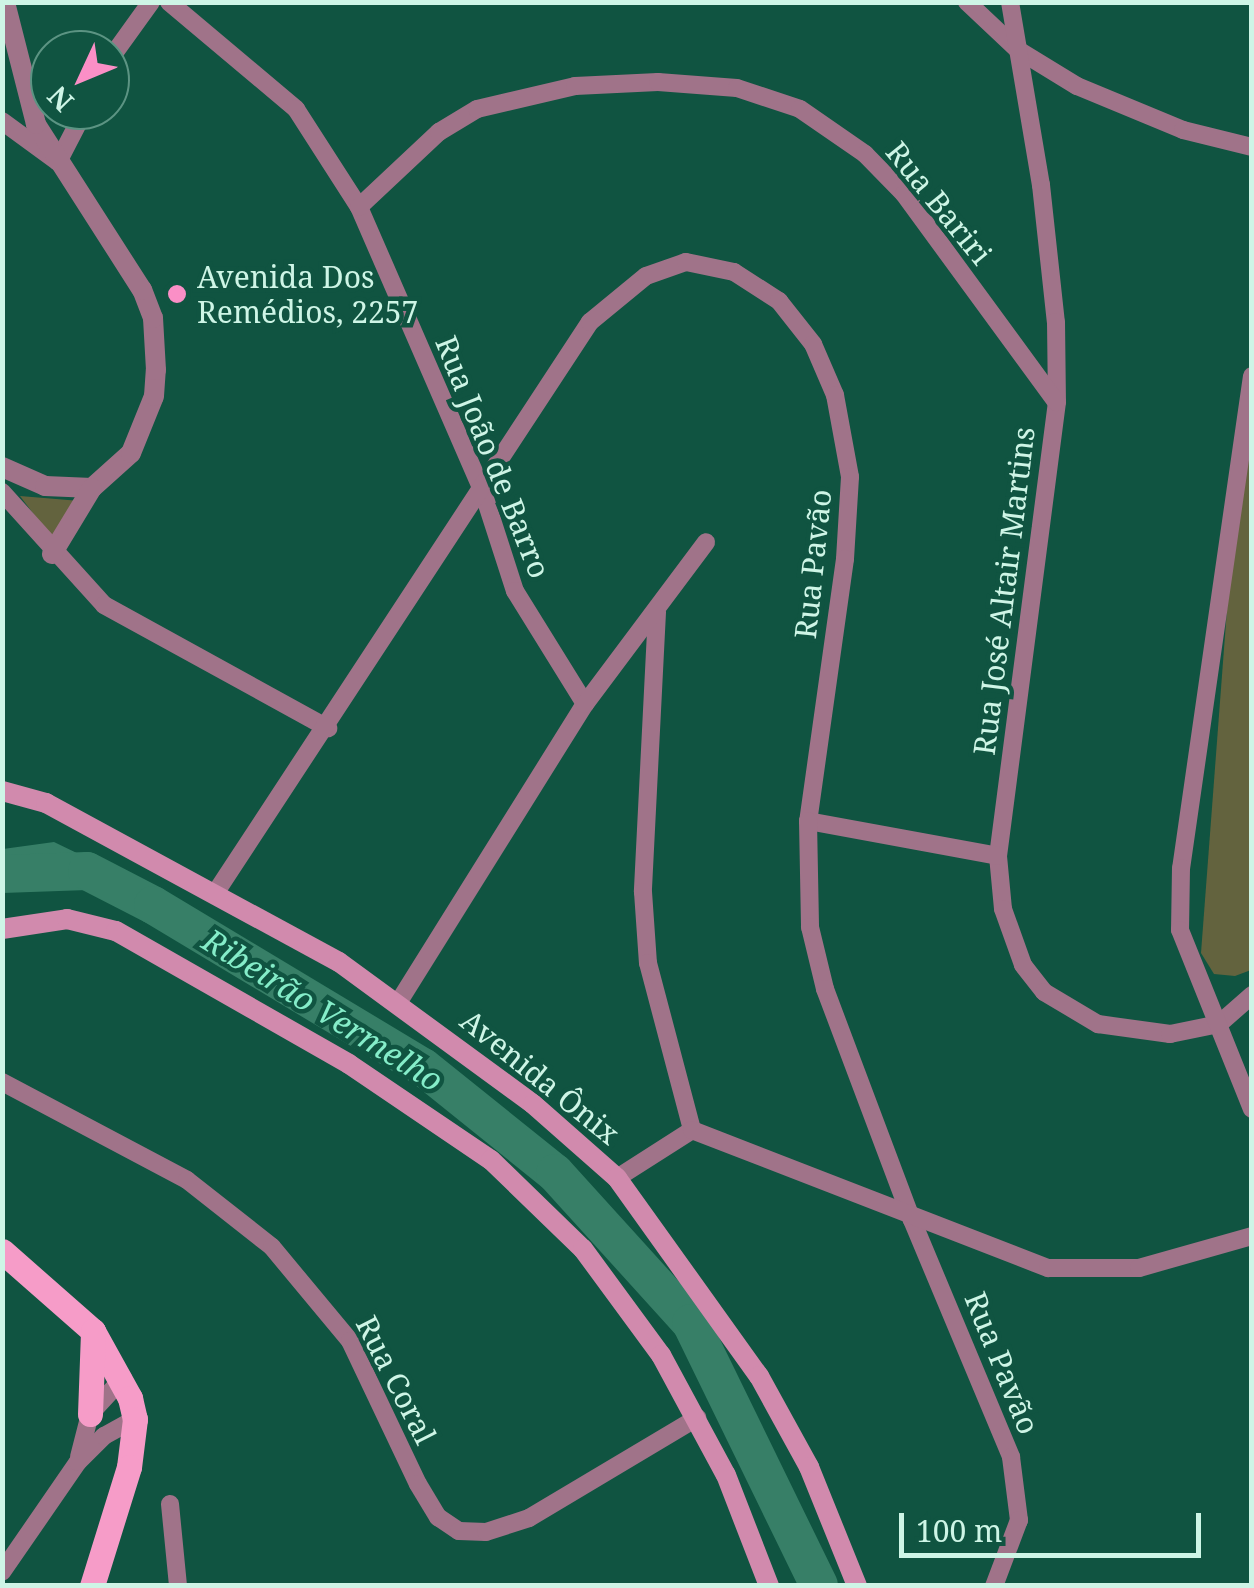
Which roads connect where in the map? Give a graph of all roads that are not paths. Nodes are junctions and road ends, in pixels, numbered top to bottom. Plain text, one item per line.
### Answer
1 (5, 2) edge
2 (151, 2) edge
3 (169, 2) edge
4 (967, 2) edge
5 (1010, 2) edge
6 (130, 31) edge
7 (1018, 50) junction
8 (2, 121) edge
9 (75, 130) edge
10 (1252, 147) edge
11 (58, 162) junction
12 (359, 207) junction
13 (1252, 376) edge
14 (1056, 402) junction
15 (2, 467) edge
16 (92, 488) junction
17 (2, 492) edge
18 (483, 492) junction
19 (706, 542) dead end
20 (52, 554) junction
21 (657, 610) junction
22 (585, 704) junction
23 (328, 728) junction
24 (6, 787) edge
25 (808, 821) junction
26 (998, 856) junction
27 (216, 892) junction
28 (2, 929) edge
29 (1252, 995) edge
30 (398, 1003) junction
31 (1219, 1024) junction
32 (2, 1082) edge
33 (1252, 1110) edge
34 (692, 1130) junction
35 (617, 1178) junction
36 (912, 1220) junction
37 (1252, 1236) edge
38 (2, 1251) edge
39 (93, 1331) junction
40 (123, 1378) junction
41 (90, 1414) junction
42 (697, 1418) junction
43 (135, 1419) junction
44 (78, 1462) junction
45 (170, 1504) dead end
46 (2, 1572) edge
47 (92, 1586) edge
48 (178, 1586) edge
49 (769, 1586) edge
50 (858, 1586) edge
51 (994, 1586) edge

1 - 11 street
2 - 6 street
3 - 12 street, Rua João de Barro
4 - 7 street
5 - 7 street, Rua José Altair Martins
7 - 10 street
7 - 14 street, Rua José Altair Martins
8 - 11 street
9 - 11 street
11 - 16 street
12 - 14 street, Rua Bariri
12 - 18 street, Rua João de Barro
13 - 31 street
14 - 26 street, Rua José Altair Martins
15 - 16 street
16 - 20 street
17 - 20 street
18 - 22 street, Rua João de Barro
18 - 23 street, Rua Pavão
18 - 25 street, Rua Pavão
19 - 21 street
20 - 23 street
21 - 22 street
21 - 34 street
22 - 30 street
23 - 27 street, Rua Pavão
24 - 27 main road, Avenida Ônix
25 - 26 street
25 - 36 street, Rua Pavão
26 - 31 street, Rua José Altair Martins
27 - 30 main road, Avenida Ônix
28 - 42 main road
29 - 31 street
30 - 35 main road, Avenida Ônix
31 - 33 street
32 - 42 street, Rua Coral
34 - 35 street
34 - 36 street
35 - 50 main road, Avenida Ônix
36 - 37 street
36 - 51 street, Rua Pavão
38 - 39 main road
39 - 40 main road
39 - 41 main road
40 - 41 street
40 - 43 main road
41 - 44 street
42 - 49 main road
43 - 44 street
43 - 47 main road
44 - 46 street
45 - 48 street

